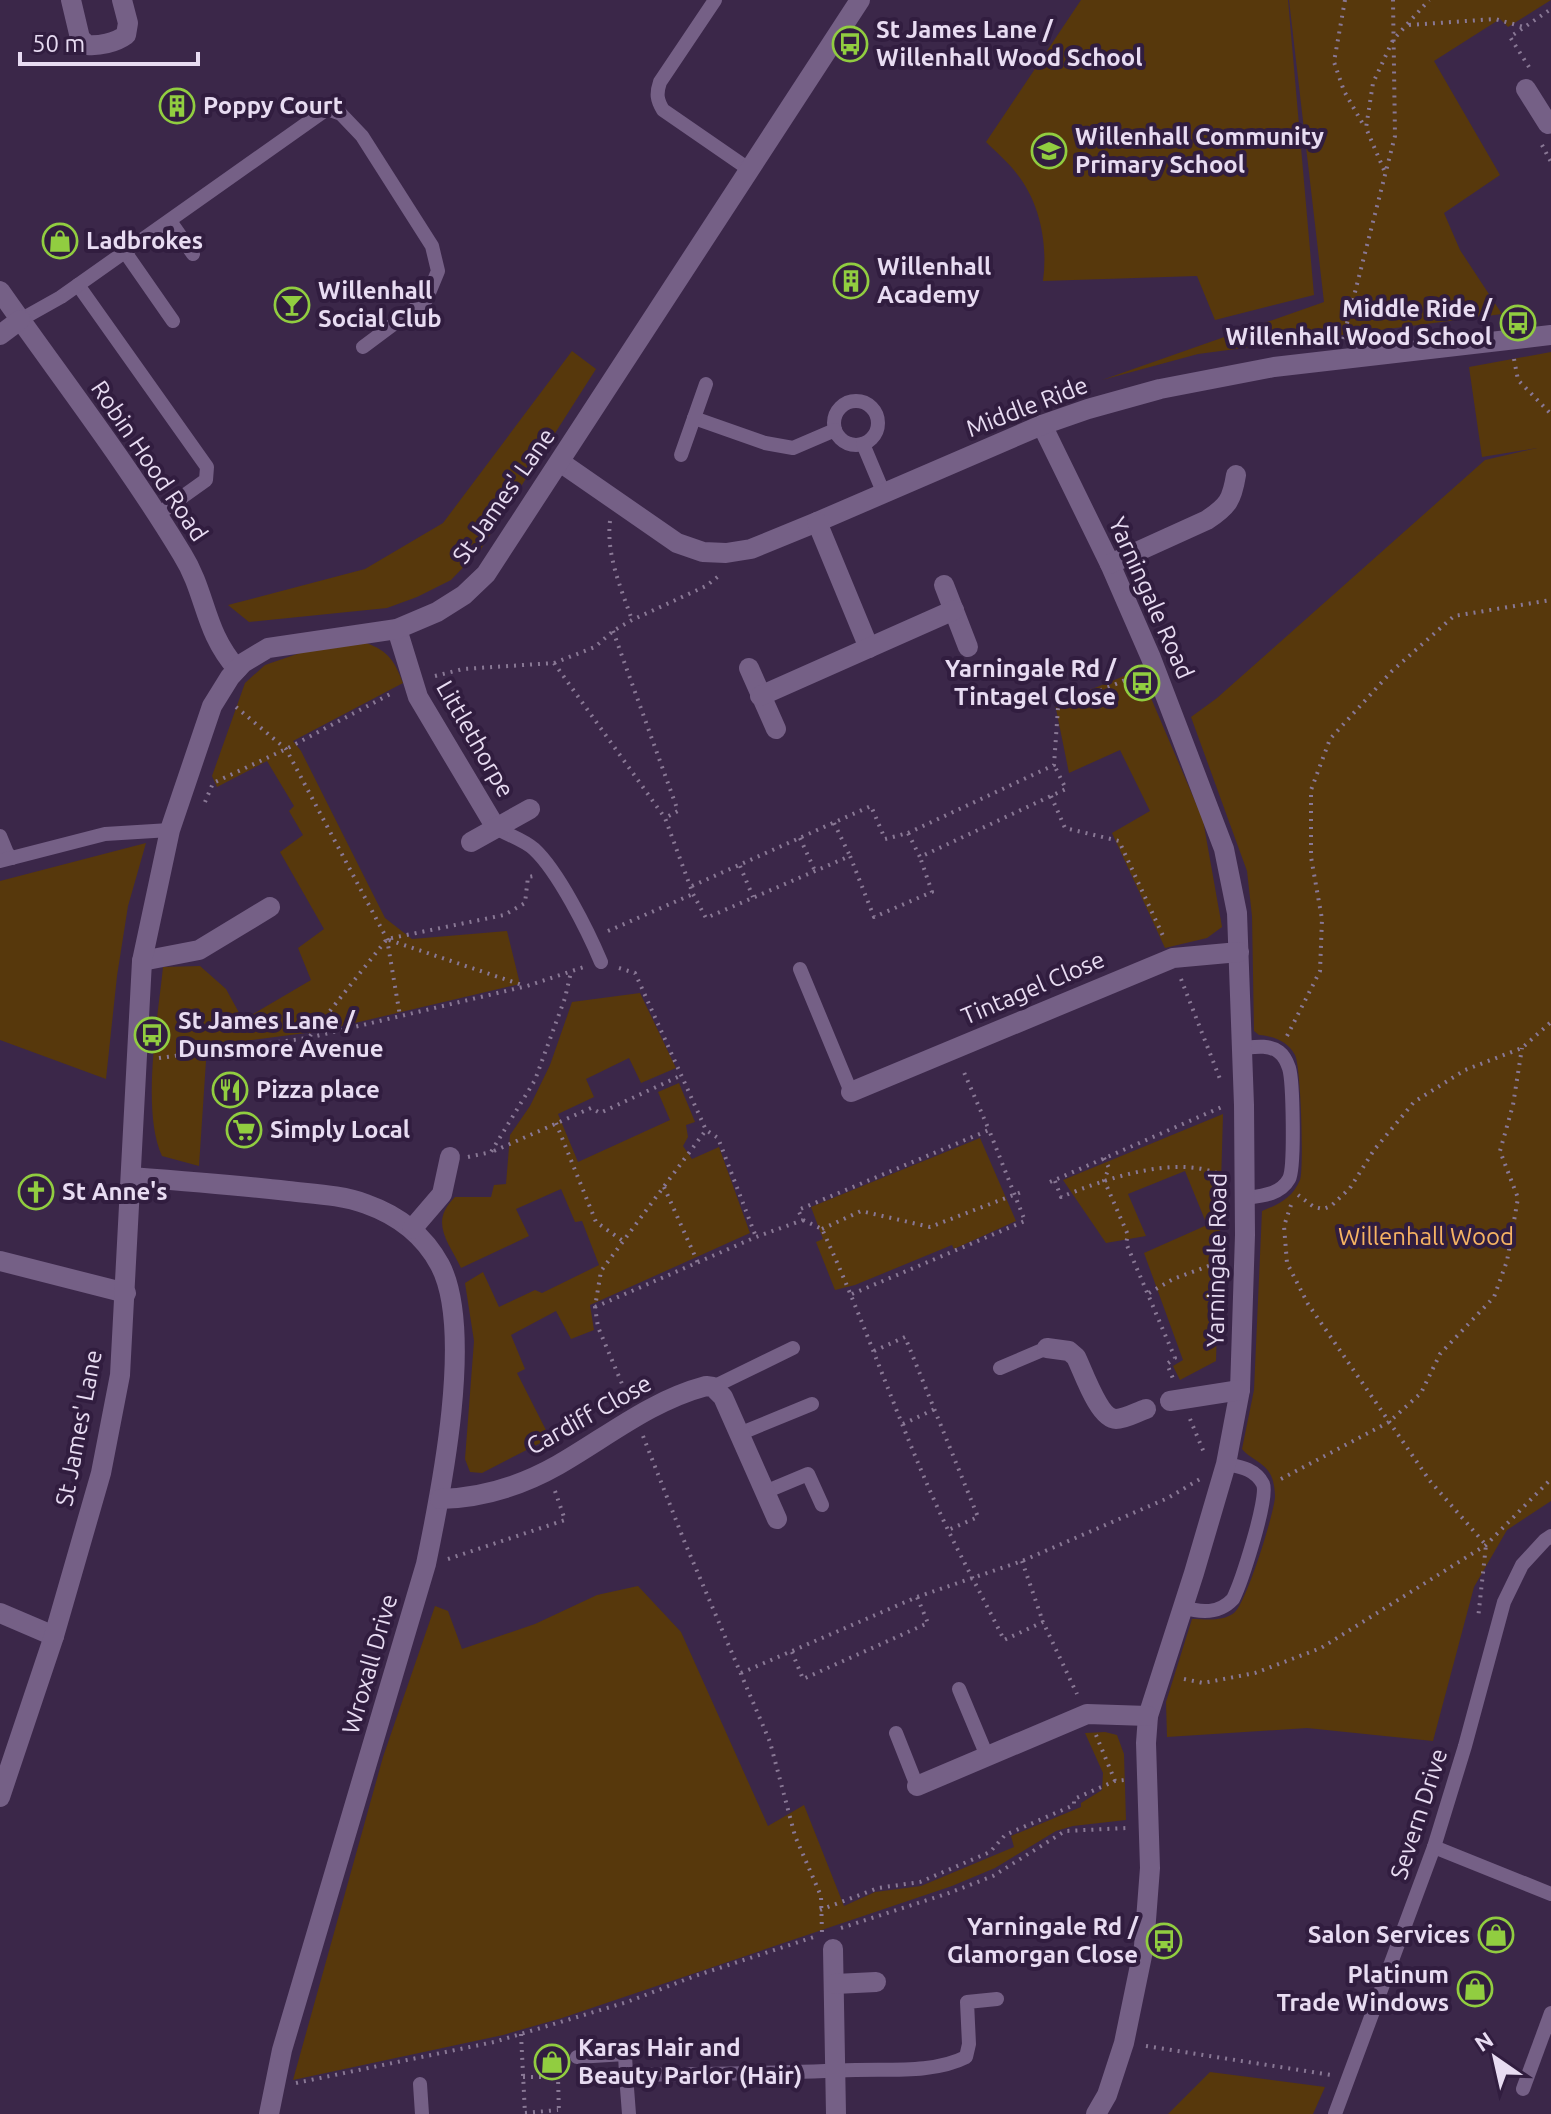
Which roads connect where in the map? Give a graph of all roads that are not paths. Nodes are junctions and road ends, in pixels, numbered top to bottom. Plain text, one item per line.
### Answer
1 (71, 0) edge
2 (122, 0) edge
3 (715, 0) edge
4 (860, 0) edge
5 (1526, 89) road end
6 (1551, 122) edge
7 (750, 170) junction
8 (170, 221) junction
9 (125, 252) junction
10 (193, 254) dead end
11 (78, 285) junction
12 (0, 291) edge
13 (20, 320) junction
14 (173, 321) dead end
15 (0, 335) edge
16 (1551, 335) edge
17 (363, 347) dead end
18 (706, 384) dead end
19 (694, 418) junction
20 (1042, 425) junction
21 (835, 430) junction
22 (863, 444) junction
23 (681, 455) dead end
24 (560, 462) junction
25 (1236, 475) dead end
26 (884, 494) junction
27 (157, 515) junction
28 (817, 522) junction
29 (1110, 564) junction
30 (944, 585) dead end
31 (954, 610) junction
32 (397, 629) junction
33 (968, 647) dead end
34 (869, 648) junction
35 (749, 668) dead end
36 (237, 669) junction
37 (760, 696) junction
38 (776, 729) dead end
39 (530, 809) dead end
40 (496, 828) junction
41 (170, 830) junction
42 (0, 836) edge
43 (471, 842) dead end
44 (6, 860) edge
45 (270, 907) dead end
46 (1239, 952) junction
47 (142, 961) junction
48 (601, 962) road end
49 (800, 969) dead end
50 (1242, 1048) junction
51 (851, 1092) joint
52 (450, 1157) road end
53 (131, 1177) junction
54 (1245, 1192) junction
55 (412, 1229) junction
56 (0, 1261) edge
57 (126, 1293) junction
58 (793, 1348) dead end
59 (1047, 1348) joint
60 (1000, 1368) dead end
61 (713, 1387) junction
62 (1240, 1390) junction
63 (1176, 1399) road end
64 (812, 1404) dead end
65 (1146, 1409) dead end
66 (739, 1434) junction
67 (1219, 1468) junction
68 (765, 1492) junction
69 (440, 1499) junction
70 (822, 1505) dead end
71 (777, 1519) dead end
72 (1551, 1536) edge
73 (1183, 1607) junction
74 (0, 1613) edge
75 (54, 1636) junction
76 (959, 1689) dead end
77 (1148, 1716) junction
78 (896, 1733) dead end
79 (987, 1756) junction
80 (917, 1786) joint
81 (0, 1797) edge
82 (1434, 1847) junction
83 (1551, 1894) edge
84 (831, 1937) road end
85 (876, 1982) dead end
86 (835, 1984) junction
87 (997, 1999) dead end
88 (1551, 2013) edge
89 (577, 2057) dead end
90 (835, 2071) junction
91 (626, 2075) junction
92 (420, 2084) dead end
93 (1523, 2089) dead end
94 (269, 2114) edge
95 (422, 2114) edge
96 (629, 2114) edge
97 (836, 2114) edge
98 (1096, 2114) edge
99 (1335, 2114) edge

1 - 2 street
3 - 7 lane
4 - 7 street, St James' Lane
5 - 6 street
7 - 24 street, St James' Lane
8 - 9 lane
8 - 10 lane
8 - 17 lane
9 - 11 lane
9 - 14 lane
11 - 13 lane
11 - 27 lane
12 - 13 street, Robin Hood Road
13 - 15 street
13 - 27 street, Robin Hood Road
16 - 20 street, Middle Ride
18 - 19 lane
19 - 21 lane
19 - 23 lane
20 - 26 street, Middle Ride
20 - 29 street, Yarningale Road
21 - 22 lane
21 - 22 lane
22 - 26 lane
24 - 28 street, Middle Ride
24 - 32 street, St James' Lane
25 - 29 street
26 - 28 street, Middle Ride
27 - 36 street, Robin Hood Road
28 - 34 street
29 - 46 street, Yarningale Road
30 - 31 street
31 - 33 street
31 - 34 street
32 - 36 street, St James' Lane
32 - 40 street, Littlethorpe
34 - 37 street
35 - 37 street
36 - 41 street, St James' Lane
37 - 38 street
39 - 40 street, Littlethorpe
40 - 43 street, Littlethorpe
40 - 48 lane, Littlethorpe
41 - 44 lane
41 - 47 street, St James' Lane
42 - 44 lane
45 - 47 street
46 - 50 street, Yarningale Road
46 - 51 street, Tintagel Close
47 - 53 street, St James' Lane
49 - 51 lane
50 - 54 street, Yarningale Road
50 - 54 lane
52 - 55 street
53 - 55 street, Wroxall Drive
53 - 57 street, St James' Lane
54 - 62 street, Yarningale Road
55 - 69 street, Wroxall Drive
56 - 57 street
57 - 75 street, St James' Lane
58 - 61 lane
59 - 60 lane
59 - 65 street
61 - 66 street
61 - 69 street, Cardiff Close
62 - 63 street
62 - 67 street, Yarningale Road
64 - 66 lane
66 - 68 street
67 - 73 street, Yarningale Road
67 - 73 lane
68 - 70 lane
68 - 71 street
69 - 94 street, Wroxall Drive
72 - 82 lane, Severn Drive
73 - 77 street, Yarningale Road
74 - 75 street
75 - 81 street, St James' Lane
76 - 79 lane
77 - 79 street
77 - 98 street, Yarningale Road
78 - 80 lane
79 - 80 street
82 - 83 lane
82 - 99 lane, Severn Drive
84 - 86 street
85 - 86 street
86 - 90 street
87 - 90 lane
88 - 93 lane
89 - 91 lane
90 - 91 lane
90 - 97 street
91 - 96 lane
92 - 95 lane

